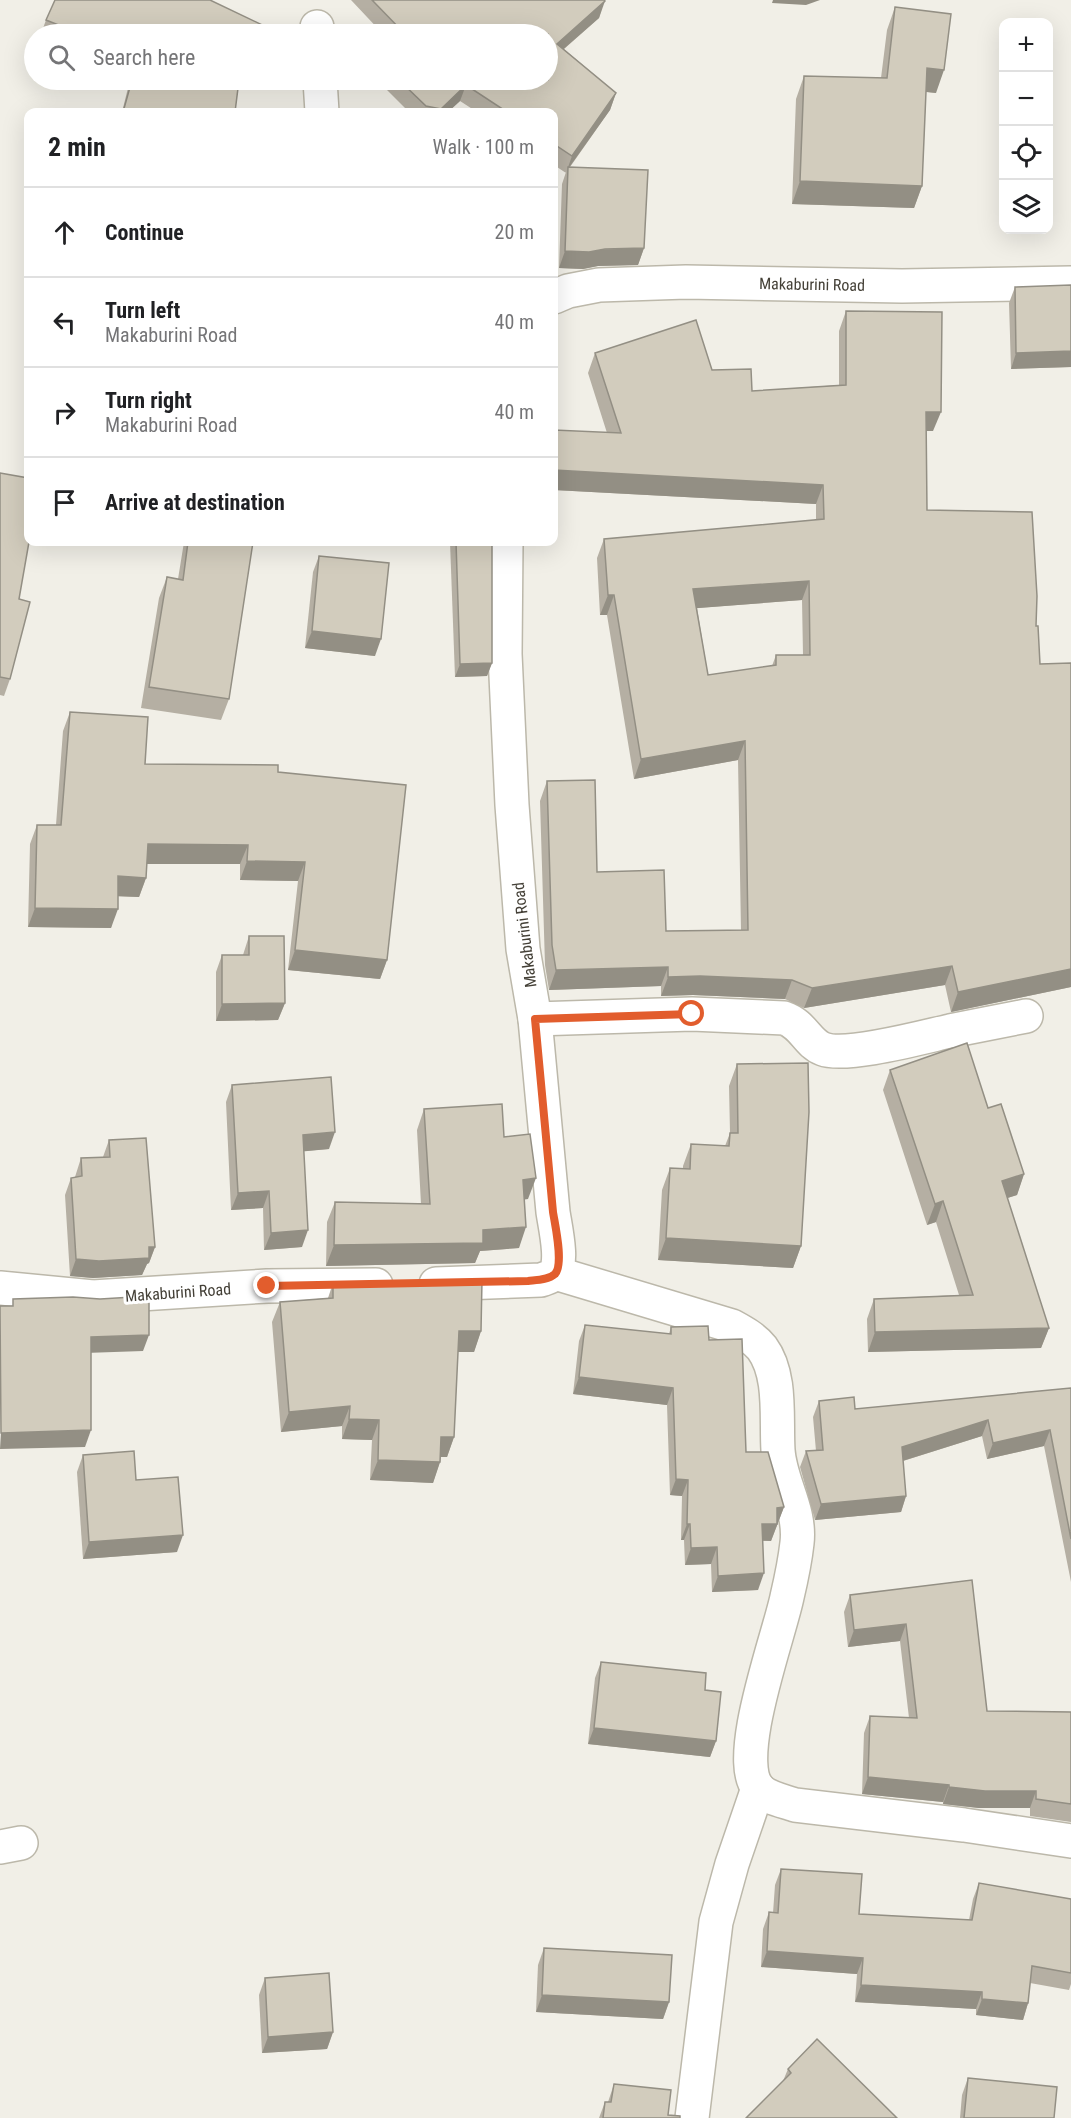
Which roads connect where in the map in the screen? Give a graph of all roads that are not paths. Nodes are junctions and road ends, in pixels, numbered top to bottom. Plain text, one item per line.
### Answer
1 (321, 90) edge
2 (322, 108) edge
3 (1071, 283) edge
4 (558, 295) edge
5 (506, 546) edge
6 (1026, 1016) dead end
7 (535, 1019) junction
8 (555, 1274) junction
9 (0, 1288) edge
10 (758, 1788) junction
11 (1071, 1841) edge
12 (692, 2118) edge

1 - 2 street
3 - 4 street, Makaburini Road
5 - 7 street, Makaburini Road
6 - 7 street
7 - 8 street, Makaburini Road
8 - 9 street, Makaburini Road
8 - 10 street
10 - 11 street
10 - 12 street

